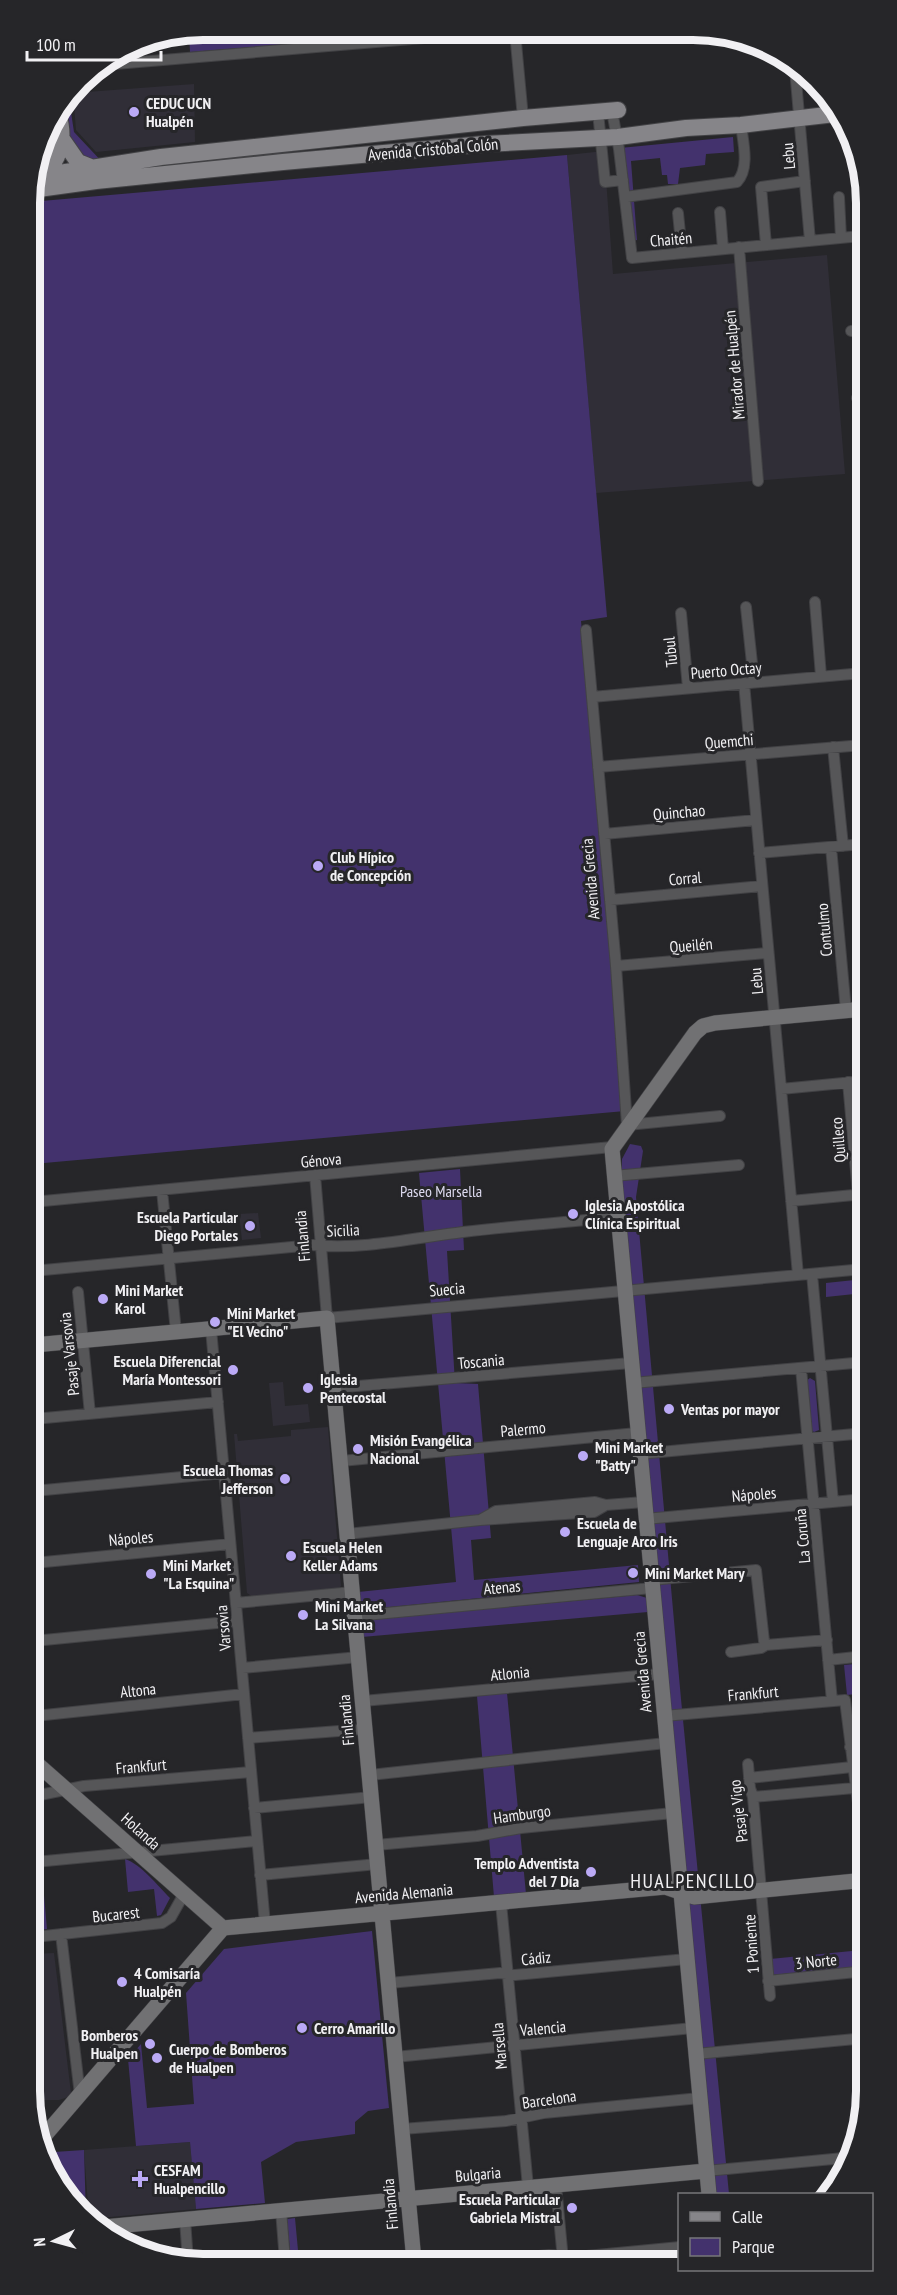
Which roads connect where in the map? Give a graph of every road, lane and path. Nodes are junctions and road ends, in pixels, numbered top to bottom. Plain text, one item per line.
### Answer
1 (517, 40) edge
2 (394, 41) edge
3 (120, 64) edge
4 (796, 76) edge
5 (609, 111) junction
6 (830, 115) edge
7 (523, 118) junction
8 (800, 118) junction
9 (741, 125) junction
10 (60, 127) edge
11 (609, 137) junction
12 (62, 139) junction
13 (93, 168) junction
14 (44, 172) edge
15 (43, 178) edge
16 (623, 180) junction
17 (805, 181) junction
18 (41, 189) edge
19 (625, 197) junction
20 (839, 197) dead end
21 (720, 212) dead end
22 (678, 213) dead end
23 (856, 237) edge
24 (842, 238) junction
25 (810, 241) junction
26 (766, 245) junction
27 (739, 248) junction
28 (723, 249) junction
29 (682, 253) junction
30 (758, 481) dead end
31 (815, 602) dead end
32 (747, 606) dead end
33 (681, 613) dead end
34 (586, 630) dead end
35 (856, 674) edge
36 (821, 676) junction
37 (749, 683) junction
38 (688, 688) junction
39 (592, 697) junction
40 (856, 745) edge
41 (833, 747) junction
42 (750, 754) junction
43 (598, 767) junction
44 (756, 820) junction
45 (604, 834) junction
46 (856, 845) edge
47 (837, 846) junction
48 (759, 853) junction
49 (762, 886) junction
50 (610, 900) junction
51 (768, 953) junction
52 (616, 966) junction
53 (856, 1010) edge
54 (846, 1011) junction
55 (774, 1017) junction
56 (848, 1082) junction
57 (856, 1082) edge
58 (781, 1089) junction
59 (720, 1116) dead end
60 (856, 1123) edge
61 (627, 1125) junction
62 (612, 1147) junction
63 (739, 1165) dead end
64 (315, 1175) junction
65 (614, 1176) junction
66 (162, 1190) junction
67 (856, 1194) edge
68 (41, 1201) edge
69 (791, 1201) junction
70 (617, 1217) junction
71 (321, 1246) junction
72 (169, 1259) junction
73 (41, 1270) edge
74 (856, 1270) edge
75 (812, 1274) junction
76 (798, 1275) junction
77 (624, 1291) junction
78 (78, 1292) dead end
79 (327, 1318) junction
80 (211, 1329) junction
81 (176, 1332) junction
82 (82, 1341) junction
83 (41, 1344) edge
84 (631, 1363) junction
85 (856, 1363) edge
86 (821, 1366) junction
87 (801, 1368) junction
88 (633, 1383) junction
89 (334, 1388) junction
90 (218, 1402) junction
91 (90, 1413) junction
92 (41, 1418) edge
93 (637, 1433) junction
94 (856, 1434) edge
95 (827, 1436) junction
96 (808, 1438) junction
97 (639, 1454) junction
98 (341, 1461) junction
99 (224, 1473) junction
100 (41, 1490) edge
101 (856, 1500) edge
102 (644, 1502) junction
103 (833, 1502) junction
104 (814, 1503) junction
105 (645, 1519) junction
106 (347, 1534) junction
107 (230, 1544) junction
108 (41, 1562) edge
109 (651, 1584) junction
110 (353, 1592) junction
111 (236, 1603) junction
112 (355, 1616) junction
113 (237, 1621) junction
114 (41, 1640) edge
115 (826, 1640) junction
116 (766, 1645) junction
117 (731, 1652) dead end
118 (359, 1657) junction
119 (856, 1657) edge
120 (828, 1659) junction
121 (242, 1668) junction
122 (660, 1674) junction
123 (244, 1694) junction
124 (363, 1701) junction
125 (832, 1701) junction
126 (41, 1715) edge
127 (664, 1716) junction
128 (365, 1728) junction
129 (248, 1738) junction
130 (666, 1743) junction
131 (856, 1746) edge
132 (850, 1747) junction
133 (748, 1764) dead end
134 (41, 1767) edge
135 (852, 1767) junction
136 (251, 1772) junction
137 (369, 1775) junction
138 (749, 1778) junction
139 (854, 1788) junction
140 (68, 1791) junction
141 (41, 1795) edge
142 (856, 1796) edge
143 (372, 1797) junction
144 (753, 1797) junction
145 (254, 1808) junction
146 (673, 1813) junction
147 (257, 1841) junction
148 (376, 1845) junction
149 (137, 1852) junction
150 (41, 1861) edge
151 (378, 1864) junction
152 (260, 1875) junction
153 (856, 1881) edge
154 (762, 1890) junction
155 (680, 1892) junction
156 (184, 1894) junction
157 (501, 1903) junction
158 (382, 1913) junction
159 (265, 1924) junction
160 (223, 1928) junction
161 (61, 1934) junction
162 (41, 1936) edge
163 (687, 1959) junction
164 (856, 1972) edge
165 (508, 1974) junction
166 (768, 1981) junction
167 (389, 1983) junction
168 (770, 1996) dead end
169 (693, 2028) junction
170 (856, 2039) edge
171 (514, 2045) junction
172 (696, 2054) junction
173 (395, 2057) junction
174 (80, 2095) junction
175 (700, 2098) junction
176 (521, 2118) junction
177 (402, 2129) junction
178 (46, 2134) edge
179 (842, 2158) edge
180 (706, 2171) junction
181 (556, 2185) junction
182 (528, 2187) junction
183 (709, 2193) edge
184 (408, 2199) junction
185 (281, 2210) junction
186 (184, 2219) junction
187 (112, 2226) edge
188 (678, 2247) edge
189 (187, 2253) edge
190 (284, 2254) edge
191 (413, 2254) edge
192 (562, 2254) edge
193 (607, 2254) edge

1 - 7 street
2 - 3 street
4 - 8 street, Lebu
5 - 7 main road, Avenida Cristóbal Colón
5 - 11 street
5 - 11 street, Chaitén
6 - 8 main road, Avenida Cristóbal Colón
7 - 13 main road, Avenida Cristóbal Colón
8 - 9 main road, Avenida Cristóbal Colón
8 - 17 street, Lebu
9 - 11 main road, Avenida Cristóbal Colón
9 - 19 street
10 - 12 main road
11 - 16 street, Chaitén
11 - 16 street
11 - 18 main road, Avenida Cristóbal Colón
12 - 13 main road
12 - 14 main road
13 - 15 main road, Avenida Cristóbal Colón
16 - 19 street, Chaitén
17 - 25 street, Lebu
17 - 26 street
19 - 29 street, Chaitén
20 - 24 street
21 - 28 street
22 - 29 street
23 - 24 street, Chaitén
24 - 25 street, Chaitén
25 - 26 street, Chaitén
26 - 27 street, Chaitén
27 - 28 street, Chaitén
27 - 30 street, Mirador de Hualpén
28 - 29 street, Chaitén
31 - 36 street
32 - 37 street, Lebu
33 - 38 street, Tubul
34 - 39 street, Avenida Grecia
35 - 36 street, Puerto Octay
36 - 37 street, Puerto Octay
37 - 38 street, Puerto Octay
37 - 42 street, Lebu
38 - 39 street, Puerto Octay
39 - 43 street, Avenida Grecia
40 - 41 street, Quemchi
41 - 42 street, Quemchi
41 - 47 street, Contulmo
42 - 43 street, Quemchi
42 - 44 street, Lebu
43 - 45 street, Avenida Grecia
44 - 45 street, Quinchao
44 - 48 street, Lebu
45 - 50 street, Avenida Grecia
46 - 47 street
47 - 48 street
47 - 54 street, Contulmo
48 - 49 street, Lebu
49 - 50 street, Corral
49 - 51 street, Lebu
50 - 52 street, Avenida Grecia
51 - 52 street, Queilén
51 - 55 street, Lebu
52 - 61 street, Avenida Grecia
53 - 54 street
54 - 55 street
55 - 58 street, Lebu
55 - 61 street
56 - 57 street
56 - 58 street
56 - 60 street, Quilleco
58 - 69 street, Lebu
59 - 61 street
61 - 62 street
62 - 64 street, Génova
62 - 65 street, Avenida Grecia
63 - 65 street
64 - 66 street, Génova
64 - 71 street, Finlandia
65 - 70 street, Avenida Grecia
66 - 68 street, Génova
66 - 72 street
67 - 69 street
69 - 76 street, Lebu
70 - 71 street, Sicilia
70 - 77 street, Avenida Grecia
71 - 72 street, Sicilia
71 - 79 street, Finlandia
72 - 73 street, Sicilia
72 - 81 street
74 - 75 street, Suecia
75 - 76 street, Suecia
75 - 86 street, La Coruña
76 - 77 street, Suecia
77 - 79 street, Suecia
77 - 84 street, Avenida Grecia
78 - 82 street, Pasaje Varsovia
79 - 80 street, Suecia
79 - 89 street, Finlandia
80 - 81 street, Suecia
80 - 90 street, Varsovia
81 - 82 street, Suecia
82 - 83 street, Suecia
82 - 91 street, Pasaje Varsovia
84 - 88 street, Avenida Grecia
84 - 89 street, Toscania
85 - 86 street
86 - 87 street
86 - 95 street, La Coruña
87 - 88 street
87 - 96 street, La Coruña
88 - 93 street, Avenida Grecia
89 - 98 street, Finlandia
90 - 91 street
90 - 99 street, Varsovia
91 - 92 street
93 - 97 street, Avenida Grecia
93 - 98 street, Palermo
94 - 95 street
95 - 96 street
95 - 103 street, La Coruña
96 - 97 street
96 - 104 street, La Coruña
97 - 102 street, Avenida Grecia
98 - 106 street, Finlandia
99 - 100 street
99 - 107 street, Varsovia
101 - 103 street, Nápoles
102 - 105 street, Avenida Grecia
102 - 106 street
103 - 104 street, Nápoles
104 - 105 street, Nápoles
104 - 115 street, La Coruña
105 - 109 street, Avenida Grecia
106 - 110 street, Finlandia
107 - 108 street, Nápoles
107 - 111 street, Varsovia
109 - 112 street, Atenas
109 - 116 street, Atenas
109 - 122 street, Avenida Grecia
110 - 111 street
110 - 112 street, Finlandia
111 - 113 street, Varsovia
112 - 118 street, Finlandia
113 - 114 street
113 - 121 street, Varsovia
115 - 116 street
115 - 120 street, La Coruña
116 - 117 street
118 - 121 street
118 - 124 street, Finlandia
119 - 120 street
120 - 125 street, La Coruña
121 - 123 street, Varsovia
122 - 124 street, Atlonia
122 - 127 street, Avenida Grecia
123 - 126 street, Altona
123 - 129 street, Varsovia
124 - 128 street, Finlandia
125 - 127 street, Frankfurt
125 - 132 street, Frankfurt
127 - 130 street, Avenida Grecia
128 - 129 street
128 - 137 street, Finlandia
129 - 136 street, Varsovia
130 - 137 street
130 - 146 street, Avenida Grecia
131 - 132 street
132 - 135 street
133 - 138 street, Pasaje Vigo
134 - 140 street, Holanda
135 - 138 street
135 - 139 street
136 - 140 street, Frankfurt
136 - 145 street, Varsovia
137 - 143 street, Finlandia
138 - 144 street, Pasaje Vigo
139 - 142 street
139 - 144 street
140 - 141 street, Frankfurt
140 - 149 street, Holanda
143 - 145 street
143 - 148 street, Finlandia
144 - 154 street, Pasaje Vigo
145 - 147 street, Varsovia
146 - 148 street, Hamburgo
146 - 155 street, Avenida Grecia
147 - 149 street
147 - 152 street, Varsovia
148 - 151 street, Finlandia
149 - 150 street
149 - 156 street, Holanda
151 - 152 street
151 - 158 street, Finlandia
152 - 159 street, Varsovia
153 - 154 street, Avenida Alemania
154 - 155 street, Avenida Alemania
154 - 166 street, 1 Poniente
155 - 157 street, Avenida Alemania
155 - 163 street, Avenida Grecia
156 - 160 street, Holanda
156 - 161 street, Bucarest
157 - 158 street, Avenida Alemania
157 - 165 street, Marsella
158 - 159 street, Avenida Alemania
158 - 167 street, Finlandia
159 - 160 street, Avenida Alemania
160 - 174 street
161 - 162 street, Bucarest
161 - 174 street
163 - 165 street, Cádiz
163 - 169 street, Avenida Grecia
164 - 166 street, 3 Norte
165 - 167 street, Cádiz
165 - 171 street, Marsella
166 - 168 street, 1 Poniente
167 - 173 street, Finlandia
169 - 171 street, Valencia
169 - 172 street, Avenida Grecia
170 - 172 street
171 - 173 street, Valencia
171 - 176 street, Marsella
172 - 175 street, Avenida Grecia
173 - 177 street, Finlandia
174 - 178 street
175 - 176 street, Barcelona
175 - 180 street, Avenida Grecia
176 - 177 street, Barcelona
176 - 182 street, Marsella
177 - 184 street, Finlandia
179 - 180 street, Bulgaria
180 - 181 street, Bulgaria
180 - 183 street, Avenida Grecia
181 - 182 street, Bulgaria
181 - 192 street
182 - 184 street, Bulgaria
184 - 185 street, Bulgaria
184 - 191 street, Finlandia
185 - 186 street, Bulgaria
185 - 190 street
186 - 187 street, Bulgaria
186 - 189 street
188 - 193 street

